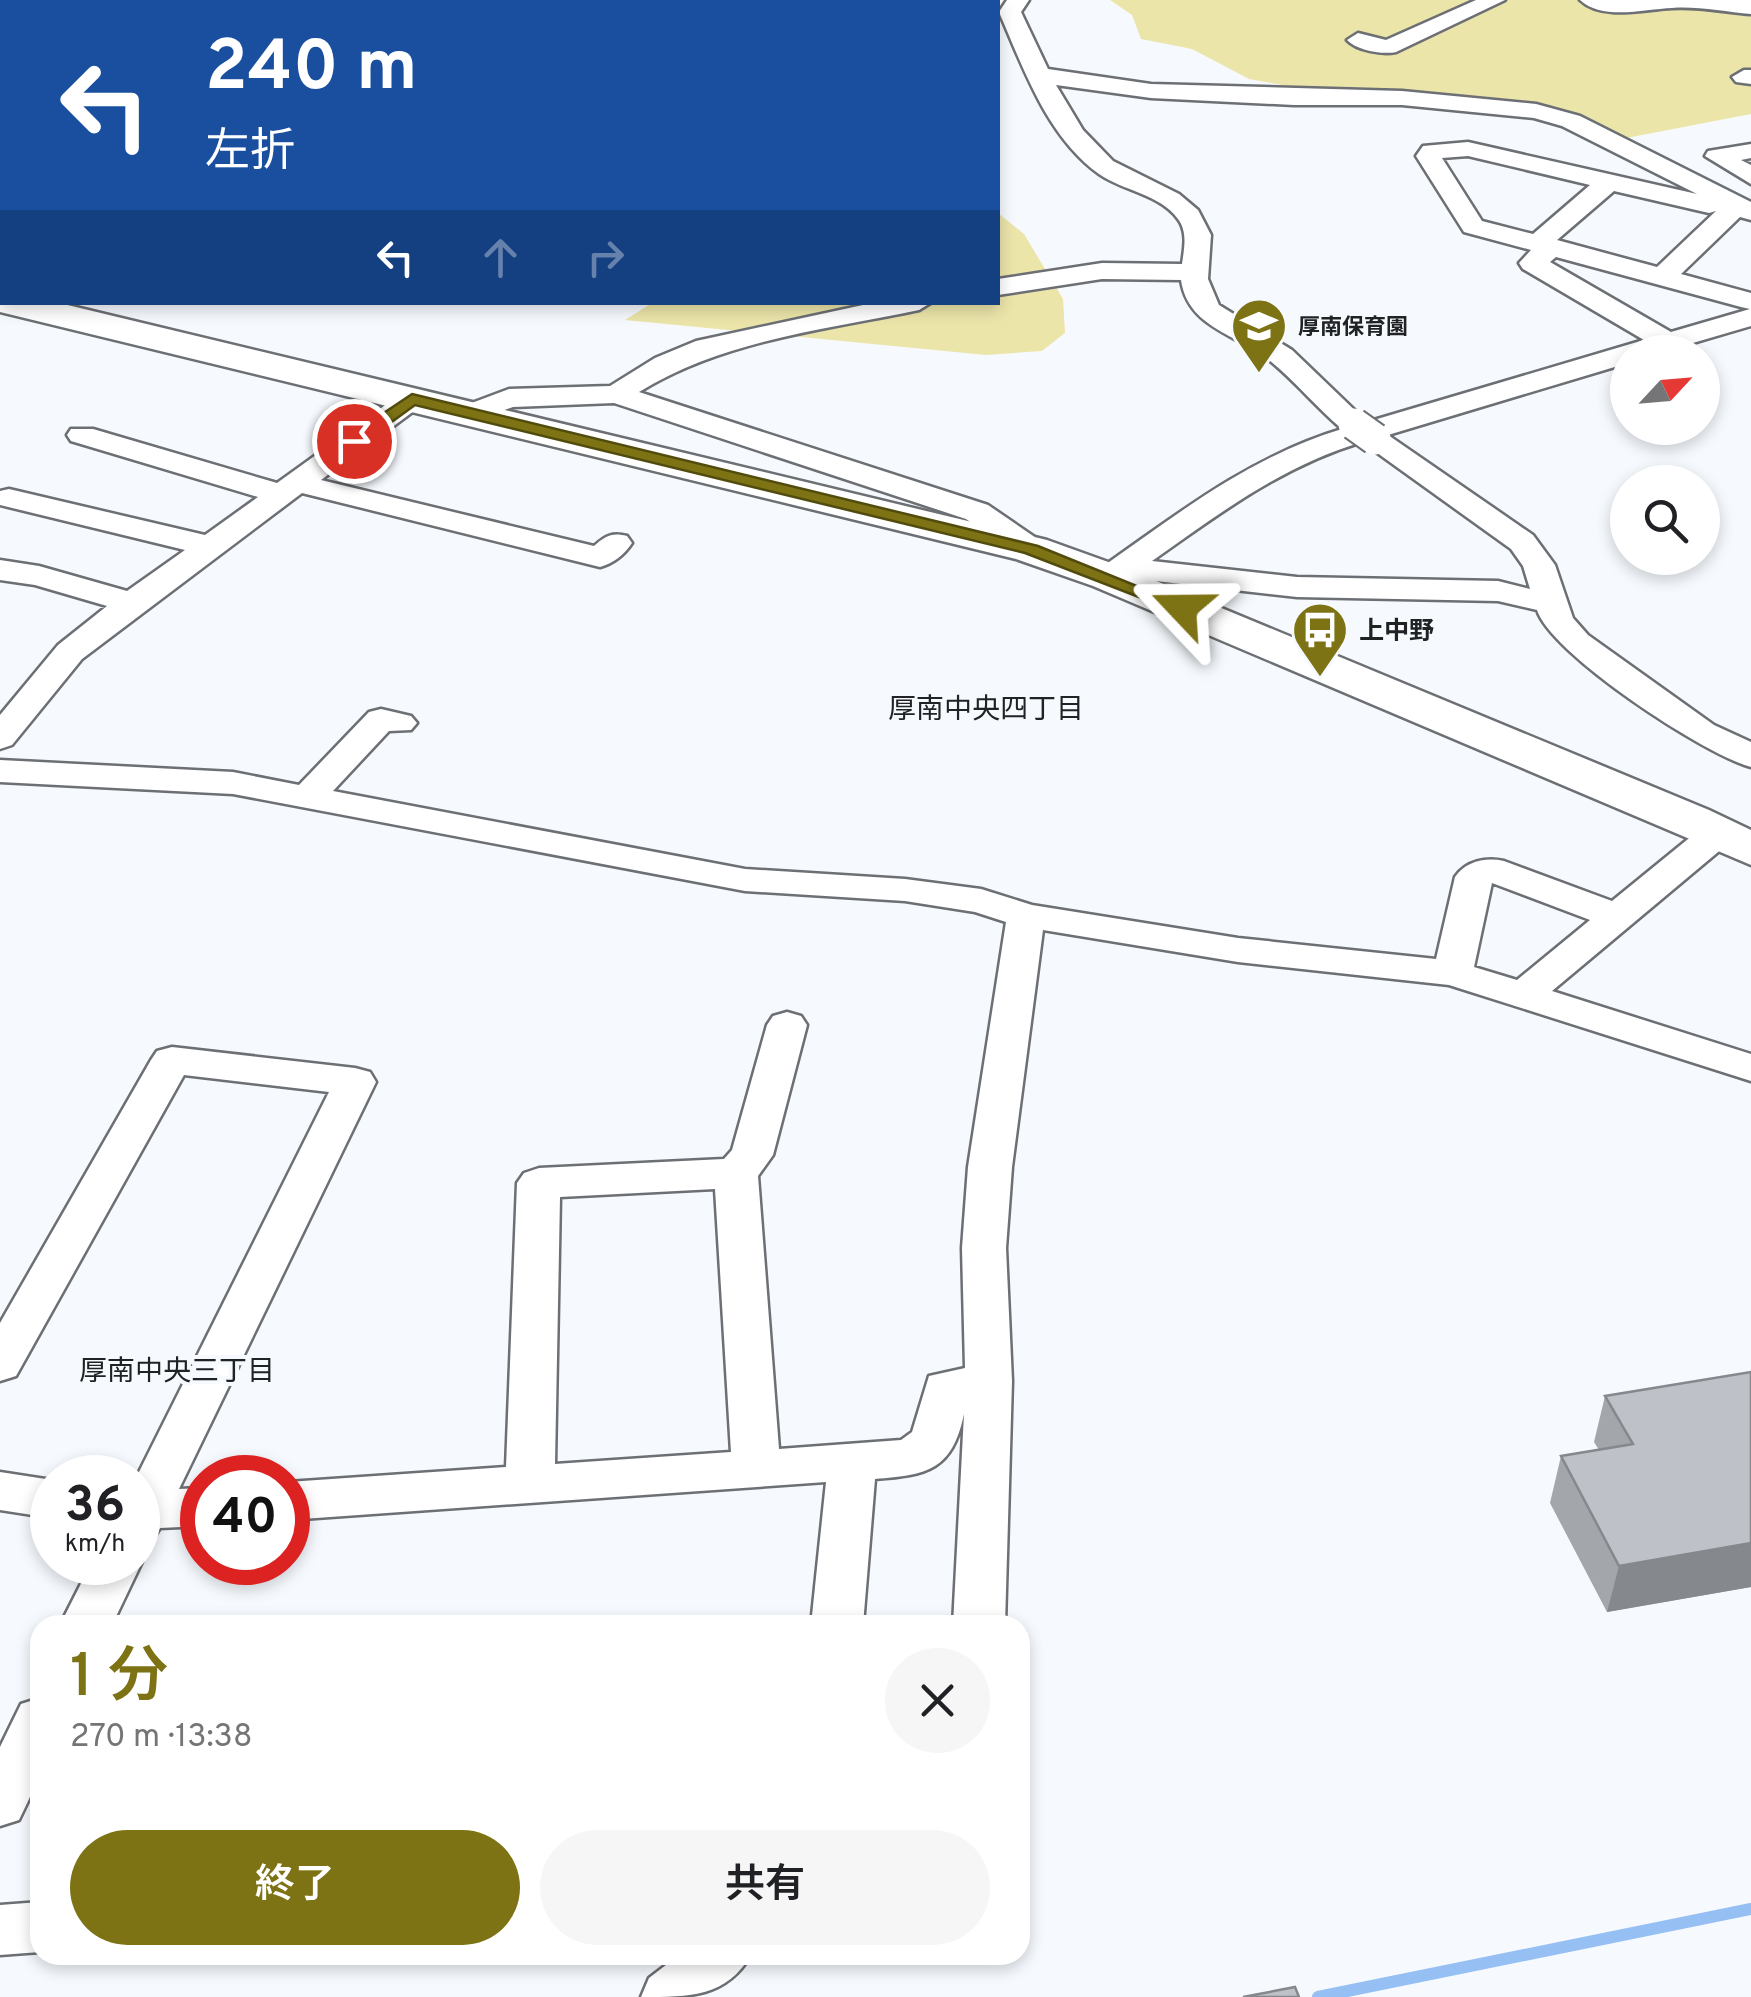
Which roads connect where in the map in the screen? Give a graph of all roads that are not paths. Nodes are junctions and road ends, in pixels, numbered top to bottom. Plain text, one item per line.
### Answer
1 (1018, 0) edge
2 (1494, 0) edge
3 (1591, 0) edge
4 (1751, 7) edge
5 (1358, 40) dead end
6 (1038, 74) junction
7 (1751, 151) edge
8 (1751, 176) edge
9 (1609, 182) junction
10 (1744, 212) edge
11 (1544, 246) junction
12 (1192, 272) junction
13 (1662, 277) junction
14 (1000, 287) edge
15 (1751, 301) edge
16 (16, 305) edge
17 (892, 305) edge
18 (865, 308) edge
19 (1751, 317) edge
20 (1656, 335) edge
21 (1687, 335) edge
22 (1610, 358) edge
23 (616, 394) junction
24 (412, 399) junction
25 (470, 414) junction
26 (82, 435) dead end
27 (289, 488) junction
28 (9, 498) dead end
29 (616, 543) dead end
30 (210, 546) junction
31 (1031, 550) junction
32 (0, 570) edge
33 (1117, 573) junction
34 (132, 602) junction
35 (1551, 604) junction
36 (399, 723) dead end
37 (0, 738) edge
38 (1751, 756) edge
39 (0, 771) edge
40 (308, 797) junction
41 (1734, 842) edge
42 (1026, 916) junction
43 (1616, 916) junction
44 (1453, 973) junction
45 (1522, 996) junction
46 (787, 1025) dead end
47 (1751, 1068) edge
48 (736, 1173) junction
49 (0, 1364) edge
50 (989, 1382) junction
51 (852, 1462) junction
52 (756, 1469) junction
53 (160, 1472) edge
54 (530, 1484) junction
55 (0, 1492) edge
56 (30, 1496) edge
57 (310, 1499) edge
58 (106, 1585) edge
59 (91, 1615) edge
60 (837, 1615) edge
61 (979, 1615) edge
62 (30, 1740) edge
63 (0, 1802) edge
64 (30, 1928) edge
65 (0, 1930) edge
66 (710, 1965) edge
67 (670, 1997) edge

1 - 6 street
2 - 5 street
3 - 4 street
6 - 10 street
6 - 12 street
7 - 8 street
9 - 10 street
9 - 11 street
9 - 11 street
10 - 13 street
11 - 13 street
11 - 20 street
12 - 14 street
12 - 35 street
13 - 15 street
16 - 24 street
17 - 18 street
18 - 23 street
19 - 21 street
22 - 33 street
23 - 25 street
23 - 31 street
24 - 25 street
24 - 27 street
25 - 31 street
26 - 27 street
27 - 29 street
27 - 30 street
28 - 30 street
30 - 34 street
31 - 33 street
32 - 34 street
33 - 35 street
33 - 41 street
34 - 37 street
35 - 38 street
36 - 40 street
39 - 40 street
40 - 42 street
41 - 43 street
42 - 44 street
42 - 50 street
43 - 44 street
43 - 45 street
44 - 45 street
45 - 47 street
46 - 48 street
48 - 52 street
48 - 54 street
49 - 53 street
50 - 51 street
50 - 61 street
51 - 52 street
51 - 60 street
52 - 54 street
54 - 57 street
55 - 56 street
58 - 59 street
62 - 63 street
64 - 65 street
66 - 67 street

